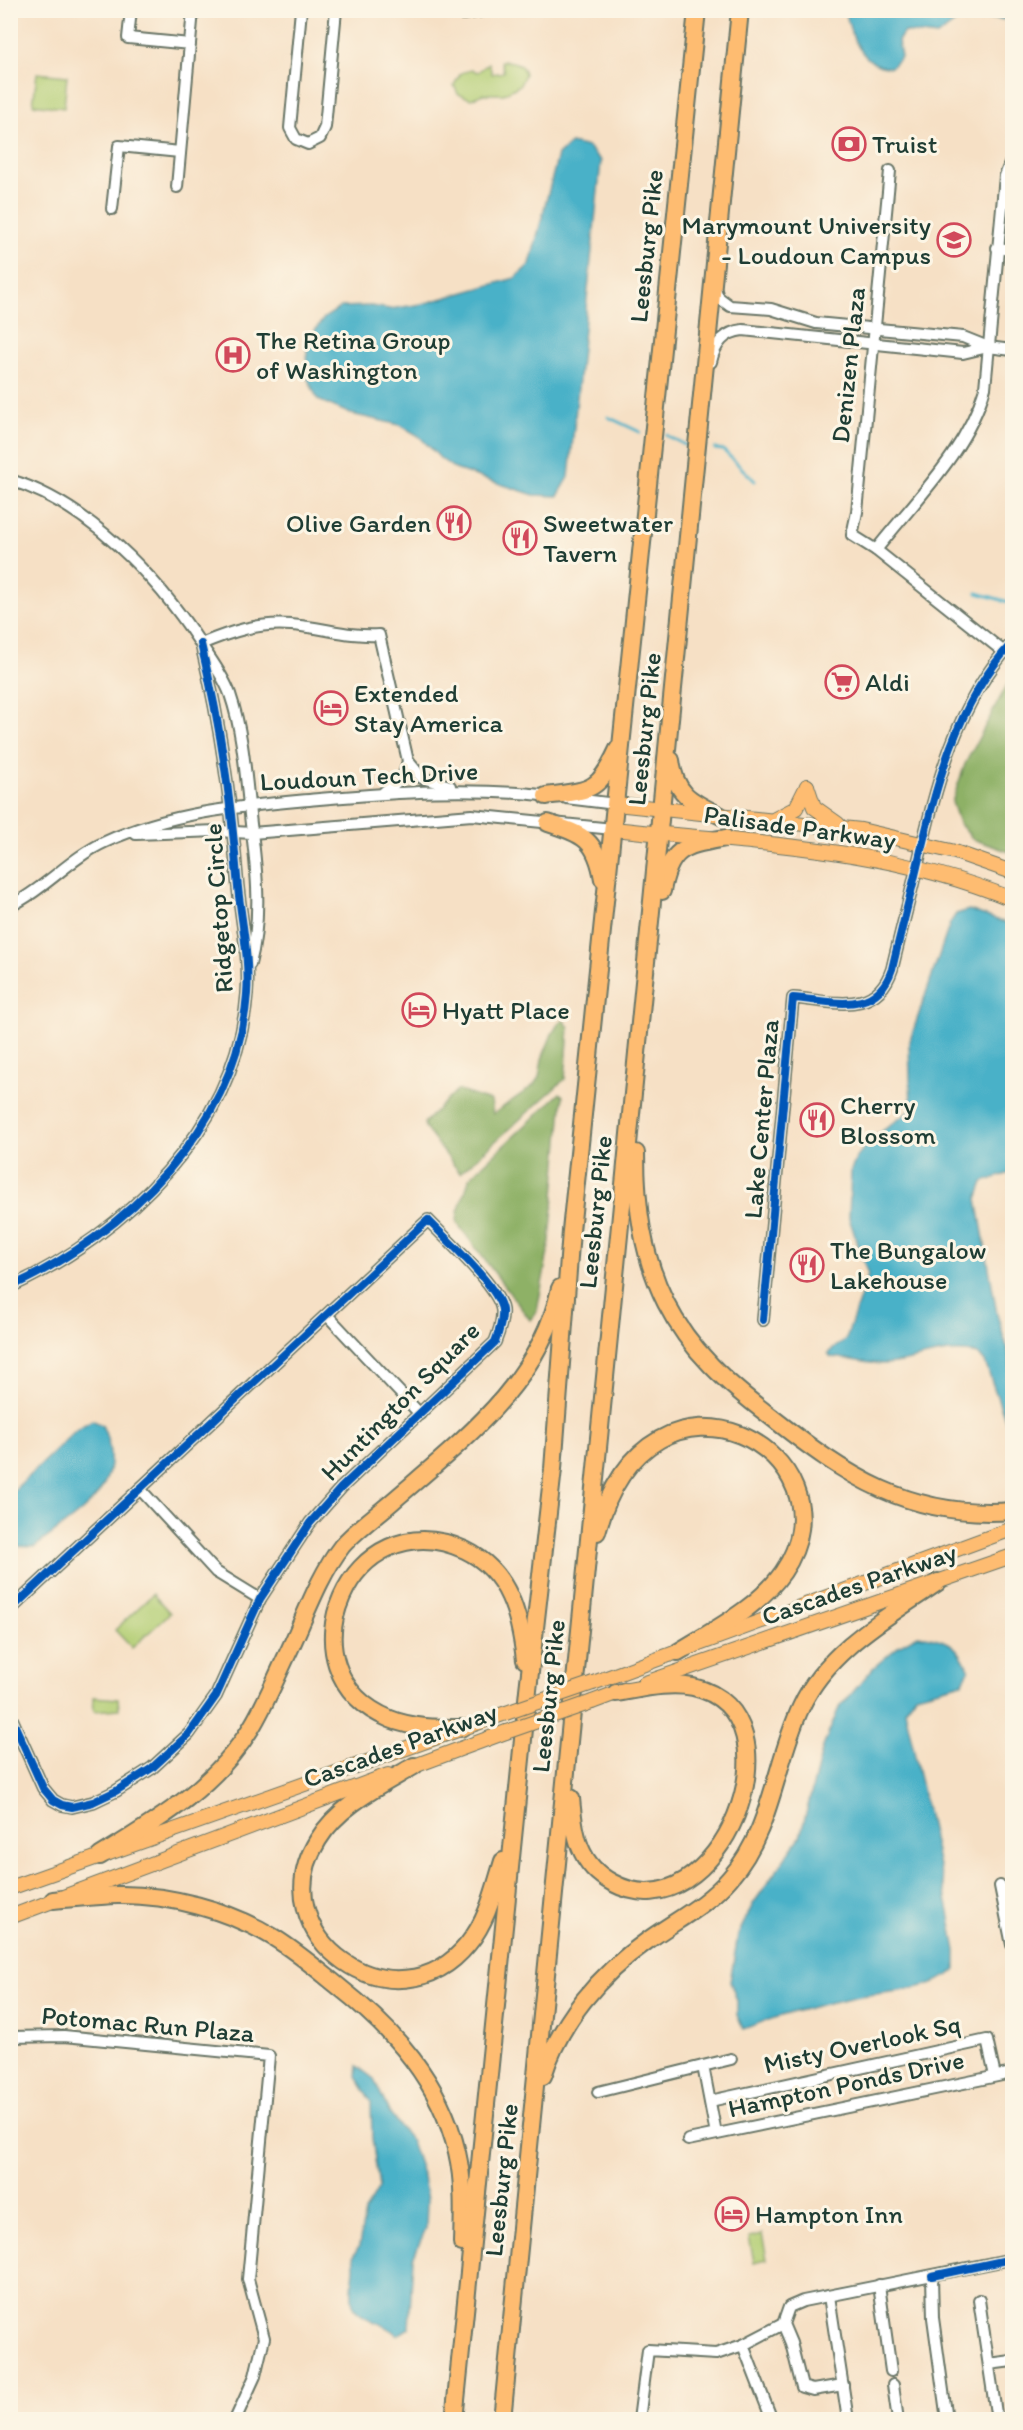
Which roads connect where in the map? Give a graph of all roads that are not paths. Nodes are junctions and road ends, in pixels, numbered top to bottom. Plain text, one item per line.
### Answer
1 (131, 10) edge
2 (193, 10) edge
3 (300, 10) edge
4 (336, 10) edge
5 (436, 10) edge
6 (488, 10) edge
7 (696, 10) edge
8 (740, 10) edge
9 (190, 44) junction
10 (180, 152) junction
11 (1012, 159) edge
12 (890, 171) dead end
13 (177, 187) dead end
14 (112, 209) dead end
15 (997, 248) junction
16 (1012, 250) edge
17 (714, 285) junction
18 (875, 328) junction
19 (874, 343) junction
20 (988, 347) junction
21 (1012, 350) edge
22 (705, 384) junction
23 (10, 480) edge
24 (876, 550) junction
25 (1012, 643) edge
26 (201, 644) junction
27 (1004, 652) junction
28 (623, 737) junction
29 (669, 739) junction
30 (408, 761) junction
31 (463, 789) junction
32 (381, 793) junction
33 (546, 796) junction
34 (616, 804) junction
35 (249, 805) junction
36 (232, 806) junction
37 (661, 810) junction
38 (721, 816) junction
39 (772, 820) junction
40 (548, 823) junction
41 (843, 827) junction
42 (613, 829) junction
43 (234, 832) junction
44 (252, 833) junction
45 (126, 834) junction
46 (657, 834) junction
47 (725, 838) junction
48 (922, 843) junction
49 (917, 869) junction
50 (1012, 872) edge
51 (606, 895) junction
52 (1012, 899) edge
53 (10, 906) edge
54 (648, 960) junction
55 (248, 970) junction
56 (636, 1071) junction
57 (571, 1231) junction
58 (10, 1287) edge
59 (327, 1315) junction
60 (764, 1320) dead end
61 (420, 1414) junction
62 (140, 1489) junction
63 (1012, 1511) edge
64 (1012, 1528) edge
65 (1012, 1556) edge
66 (938, 1582) junction
67 (585, 1589) junction
68 (260, 1599) junction
69 (10, 1610) edge
70 (678, 1652) junction
71 (528, 1690) junction
72 (616, 1693) junction
73 (10, 1715) edge
74 (462, 1728) junction
75 (568, 1750) junction
76 (414, 1766) junction
77 (514, 1829) junction
78 (100, 1856) junction
79 (1000, 1886) dead end
80 (10, 1888) edge
81 (53, 1900) junction
82 (10, 1917) edge
83 (1012, 1946) edge
84 (10, 2037) edge
85 (731, 2059) dead end
86 (703, 2066) junction
87 (1012, 2073) edge
88 (995, 2076) junction
89 (597, 2092) dead end
90 (710, 2101) junction
91 (716, 2134) junction
92 (688, 2140) dead end
93 (531, 2144) junction
94 (1012, 2259) edge
95 (932, 2276) junction
96 (879, 2286) junction
97 (830, 2296) junction
98 (979, 2300) dead end
99 (783, 2324) junction
100 (462, 2331) junction
101 (743, 2345) junction
102 (1012, 2361) edge
103 (989, 2364) junction
104 (891, 2371) dead end
105 (843, 2385) junction
106 (893, 2385) dead end
107 (235, 2420) edge
108 (454, 2420) edge
109 (502, 2420) edge
110 (639, 2420) edge
111 (771, 2420) edge
112 (848, 2420) edge
113 (898, 2420) edge
114 (947, 2420) edge
115 (997, 2420) edge

1 - 9 street
2 - 9 street
3 - 4 street
5 - 6 street
7 - 28 highway, Leesburg Pike
8 - 17 highway, Leesburg Pike
9 - 10 street
10 - 13 street
10 - 14 street
11 - 15 street
12 - 18 street, Denizen Plaza
15 - 16 street
15 - 20 street
17 - 18 street
17 - 22 highway, Leesburg Pike
18 - 19 street, Denizen Plaza
18 - 20 street
19 - 20 street
19 - 22 street
19 - 24 street, Denizen Plaza
20 - 21 street
20 - 24 street
22 - 29 highway, Leesburg Pike
23 - 26 street, Ridgetop Circle
24 - 27 street
25 - 27 street
26 - 30 street
26 - 35 street, Ridgetop Circle
26 - 36 street, Ridgetop Circle
27 - 48 street
28 - 33 highway
28 - 34 highway, Leesburg Pike
29 - 37 highway, Leesburg Pike
29 - 38 highway
30 - 31 street
30 - 32 street
31 - 32 street, Loudoun Tech Drive
31 - 33 street, Loudoun Tech Drive
32 - 35 street, Loudoun Tech Drive
33 - 34 street, Loudoun Tech Drive
34 - 37 main road, Palisade Parkway
34 - 42 highway, Leesburg Pike
35 - 36 street, Loudoun Tech Drive
35 - 44 street, Ridgetop Circle
36 - 43 street, Ridgetop Circle
36 - 45 street, Loudoun Tech Drive
37 - 38 main road, Palisade Parkway
37 - 46 highway, Leesburg Pike
38 - 39 main road, Palisade Parkway
39 - 41 main road, Palisade Parkway
39 - 41 main road
40 - 42 street, Loudoun Tech Drive
40 - 44 street, Loudoun Tech Drive
40 - 51 highway
41 - 48 main road, Palisade Parkway
42 - 46 main road, Palisade Parkway
42 - 51 highway, Leesburg Pike
43 - 44 street, Loudoun Tech Drive
43 - 45 street, Loudoun Tech Drive
43 - 55 street, Ridgetop Circle
44 - 55 street, Ridgetop Circle
45 - 53 street, Loudoun Tech Drive
46 - 47 main road, Palisade Parkway
46 - 54 highway, Leesburg Pike
47 - 49 main road, Palisade Parkway
47 - 54 highway
48 - 49 street
48 - 50 main road, Palisade Parkway
49 - 52 main road, Palisade Parkway
49 - 60 street, Lake Center Plaza
51 - 57 highway, Leesburg Pike
54 - 56 highway, Leesburg Pike
55 - 58 street, Ridgetop Circle
56 - 63 highway
56 - 67 highway, Leesburg Pike
57 - 71 highway, Leesburg Pike
57 - 78 highway
59 - 61 street
59 - 61 street, Huntington Square
59 - 62 street, Huntington Square
61 - 68 street, Huntington Square
62 - 68 street
62 - 69 street, Huntington Square
64 - 70 main road, Cascades Parkway
65 - 66 main road, Cascades Parkway
66 - 72 main road, Cascades Parkway
66 - 93 highway
67 - 70 highway
67 - 75 highway, Leesburg Pike
68 - 73 street, Huntington Square
70 - 74 main road, Cascades Parkway, bridge
71 - 74 highway
71 - 77 highway, Leesburg Pike
72 - 75 highway
72 - 76 main road, Cascades Parkway, bridge
74 - 78 main road, Cascades Parkway
75 - 93 highway, Leesburg Pike
76 - 77 highway
76 - 81 main road, Cascades Parkway
77 - 100 highway, Leesburg Pike
78 - 80 main road, Cascades Parkway
79 - 83 street
81 - 82 main road, Cascades Parkway
81 - 100 highway
84 - 107 street, Potomac Run Plaza
85 - 86 street
86 - 89 street
86 - 90 street
87 - 88 street, Hampton Ponds Drive
88 - 90 street, Misty Overlook Sq
88 - 91 street, Hampton Ponds Drive
90 - 91 street
91 - 92 street, Hampton Ponds Drive
93 - 109 highway, Leesburg Pike
94 - 95 street
95 - 96 street
95 - 114 street
96 - 97 street
96 - 104 street
97 - 99 street
97 - 105 street
98 - 103 street
99 - 101 street
99 - 105 street
100 - 108 highway, Leesburg Pike
101 - 110 street
101 - 111 street
102 - 103 street
103 - 115 street
105 - 112 street
106 - 113 street

